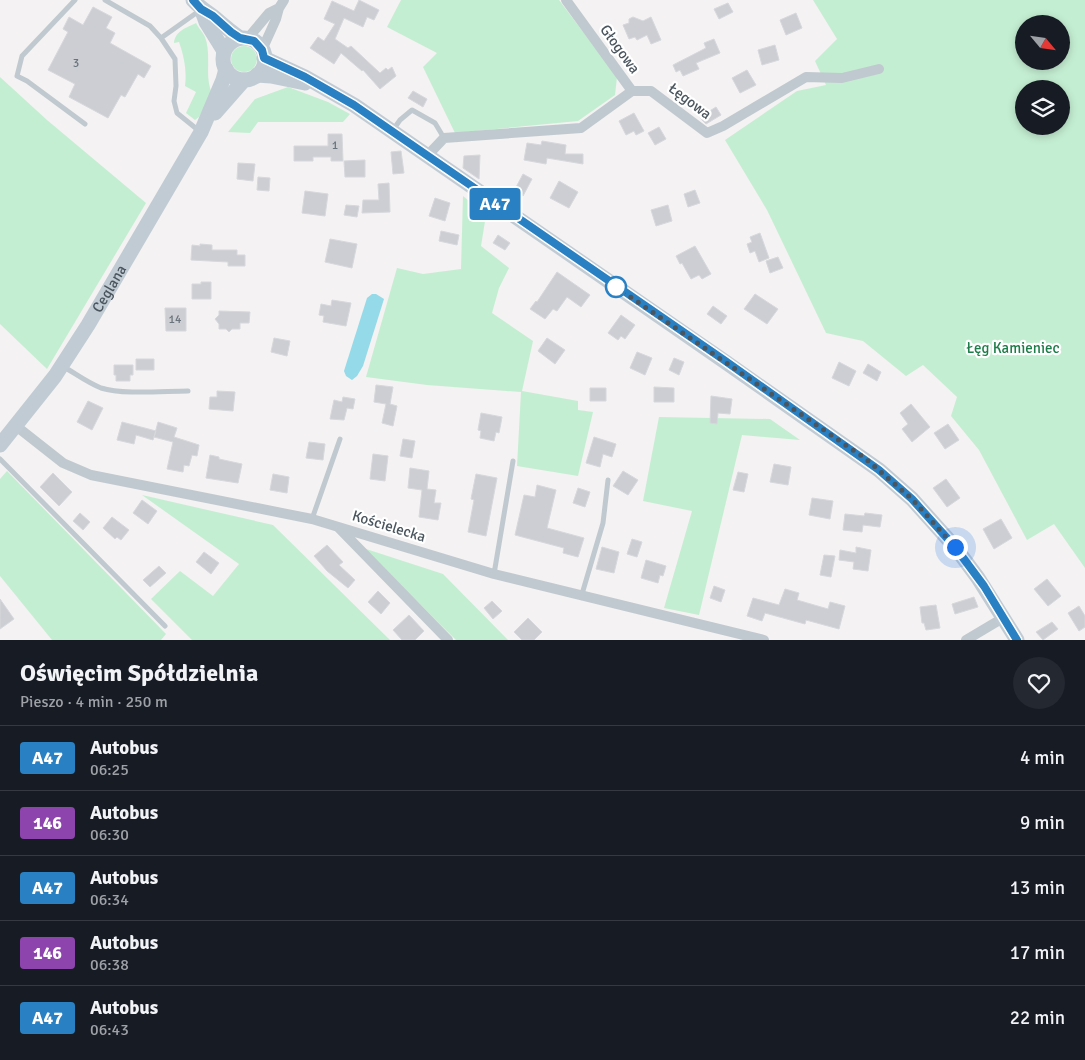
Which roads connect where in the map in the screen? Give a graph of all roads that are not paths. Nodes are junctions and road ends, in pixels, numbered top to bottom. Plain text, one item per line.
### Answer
1 (74, 0) edge
2 (105, 0) edge
3 (566, 0) edge
4 (281, 4) edge
5 (197, 5) edge
6 (161, 38) junction
7 (244, 38) junction
8 (224, 51) junction
9 (263, 54) junction
10 (226, 69) junction
11 (879, 69) dead end
12 (250, 77) junction
13 (322, 87) junction
14 (632, 91) junction
15 (85, 124) dead end
16 (203, 128) junction
17 (392, 131) junction
18 (444, 138) junction
19 (427, 156) junction
20 (62, 365) junction
21 (188, 391) dead end
22 (16, 426) junction
23 (340, 439) dead end
24 (0, 448) edge
25 (513, 461) dead end
26 (608, 480) dead end
27 (312, 519) junction
28 (337, 526) junction
29 (494, 574) junction
30 (582, 594) junction
31 (1003, 618) junction
32 (165, 626) dead end
33 (448, 640) edge
34 (764, 640) edge
35 (966, 640) edge
36 (1017, 640) edge

1 - 15 lane
2 - 6 lane
3 - 14 street, Głogowa
4 - 7 street
4 - 9 street
5 - 6 lane
5 - 7 street
5 - 8 street
6 - 16 lane
7 - 8 street
7 - 9 street
8 - 10 street
9 - 12 street
9 - 13 street
10 - 12 street
10 - 16 street, Ceglana
11 - 14 street, Łęgowa
12 - 13 street
12 - 16 street, Ceglana
13 - 17 street
14 - 18 street
16 - 20 street, Ceglana
17 - 18 lane
17 - 19 street
18 - 19 street
19 - 31 street
20 - 21 lane
20 - 22 street, Ceglana
22 - 24 street, Ceglana
22 - 27 street, Kościelecka
23 - 27 lane
24 - 32 lane
25 - 29 lane
26 - 30 lane
27 - 28 street, Kościelecka
28 - 29 street, Kościelecka
28 - 33 street
29 - 30 street, Kościelecka
30 - 34 street, Kościelecka
31 - 35 street
31 - 36 street

